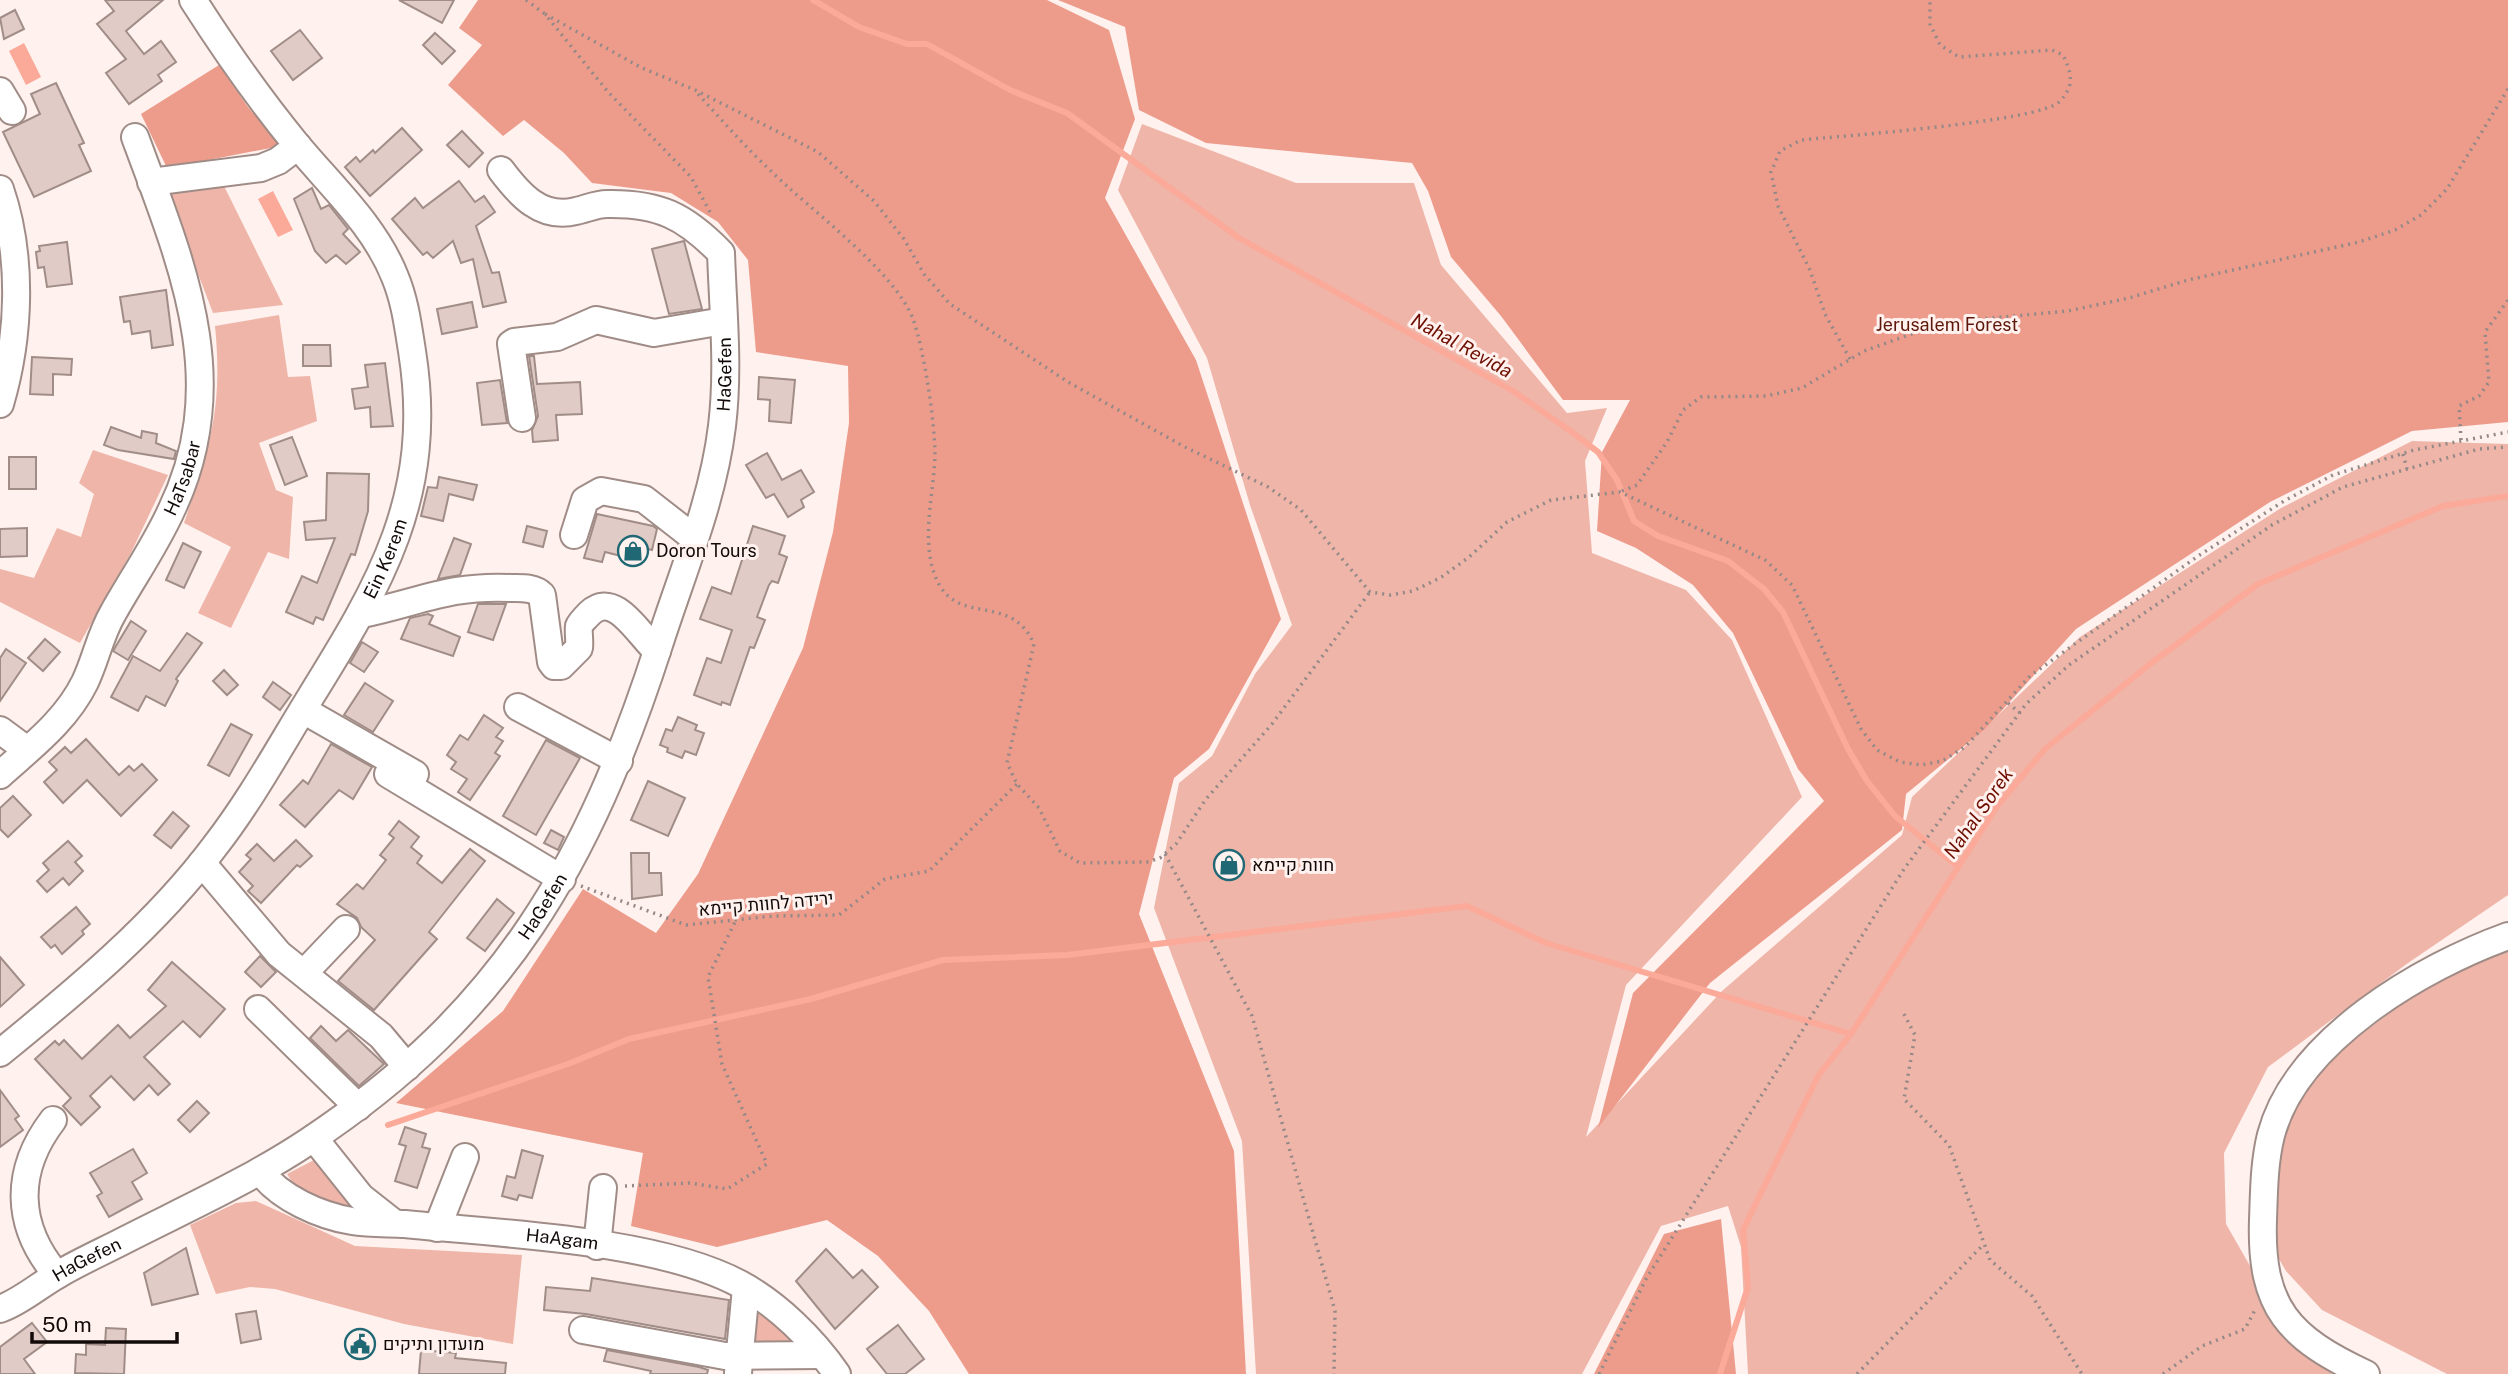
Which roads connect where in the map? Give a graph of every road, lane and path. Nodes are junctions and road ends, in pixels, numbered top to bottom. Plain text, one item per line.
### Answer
1 (193, 0) edge
2 (526, 0) edge
3 (1930, 0) edge
4 (545, 14) junction
5 (2508, 89) edge
6 (695, 90) junction
7 (135, 137) dead end
8 (298, 146) junction
9 (501, 170) dead end
10 (152, 182) junction
11 (0, 189) edge
12 (715, 220) dead end
13 (2508, 300) edge
14 (723, 321) junction
15 (1850, 359) junction
16 (0, 404) edge
17 (522, 418) dead end
18 (2508, 432) edge
19 (2462, 440) junction
20 (2508, 447) edge
21 (2403, 453) junction
22 (2407, 469) junction
23 (1620, 492) junction
24 (575, 535) dead end
25 (694, 538) junction
26 (1370, 592) junction
27 (362, 614) junction
28 (657, 651) junction
29 (2008, 702) junction
30 (518, 707) dead end
31 (303, 710) junction
32 (2020, 713) junction
33 (0, 730) edge
34 (27, 750) junction
35 (619, 761) junction
36 (388, 774) dead end
37 (0, 775) edge
38 (420, 776) dead end
39 (1017, 784) junction
40 (1165, 854) junction
41 (202, 863) junction
42 (562, 879) junction
43 (736, 920) junction
44 (346, 929) dead end
45 (2508, 936) edge
46 (304, 973) junction
47 (258, 1009) dead end
48 (1903, 1014) dead end
49 (0, 1053) edge
50 (407, 1067) junction
51 (358, 1107) junction
52 (53, 1121) dead end
53 (314, 1138) junction
54 (465, 1157) dead end
55 (260, 1171) junction
56 (603, 1188) joint
57 (394, 1223) junction
58 (437, 1228) junction
59 (1984, 1244) junction
60 (597, 1246) junction
61 (57, 1275) junction
62 (746, 1288) junction
63 (2268, 1288) junction
64 (0, 1309) edge
65 (583, 1331) dead end
66 (740, 1365) edge
67 (829, 1365) edge
68 (1334, 1374) edge
69 (1599, 1374) edge
70 (1857, 1374) edge
71 (2082, 1374) edge
72 (2163, 1374) edge
73 (2366, 1374) edge

1 - 8 street, Ein Kerem
2 - 4 path
3 - 15 path
4 - 6 path
4 - 12 path
5 - 15 path
6 - 26 path
6 - 39 path
7 - 10 street, HaTsabar
8 - 10 street
8 - 27 street, Ein Kerem
9 - 14 street, HaGefen
10 - 34 street, HaTsabar
11 - 16 street
13 - 19 path
14 - 17 street
14 - 25 street, HaGefen
15 - 23 path
18 - 19 path
19 - 21 path
20 - 22 path
21 - 22 path
21 - 29 path
22 - 32 path
23 - 26 path
23 - 29 path
24 - 25 street
25 - 28 street, HaGefen
26 - 40 path
27 - 28 street
27 - 31 street, Ein Kerem
28 - 35 street, HaGefen
29 - 32 path
30 - 35 street
31 - 38 street
31 - 41 street, Ein Kerem
32 - 69 path
33 - 34 street
34 - 37 street, HaTsabar
35 - 42 street, HaGefen
36 - 42 street
39 - 40 path
39 - 43 path, ירידה לחוות קיימא
40 - 68 path
41 - 46 street
41 - 49 street, Ein Kerem
42 - 43 path, ירידה לחוות קיימא
42 - 50 street, HaGefen
43 - 56 path
44 - 46 street
45 - 63 street
46 - 50 street
47 - 51 street
48 - 59 path
50 - 51 street, HaGefen
51 - 53 street, HaGefen
52 - 61 street
53 - 55 street, HaGefen
53 - 57 street
54 - 58 street
55 - 57 street, HaAgam
55 - 61 street, HaGefen
56 - 60 street
57 - 58 street, HaAgam
58 - 60 street, HaAgam
59 - 70 path
59 - 71 path
60 - 62 street, HaAgam
61 - 64 street, HaGefen
62 - 66 street
62 - 67 street, HaAgam
63 - 72 path
63 - 73 street
65 - 66 street
66 - 67 street

